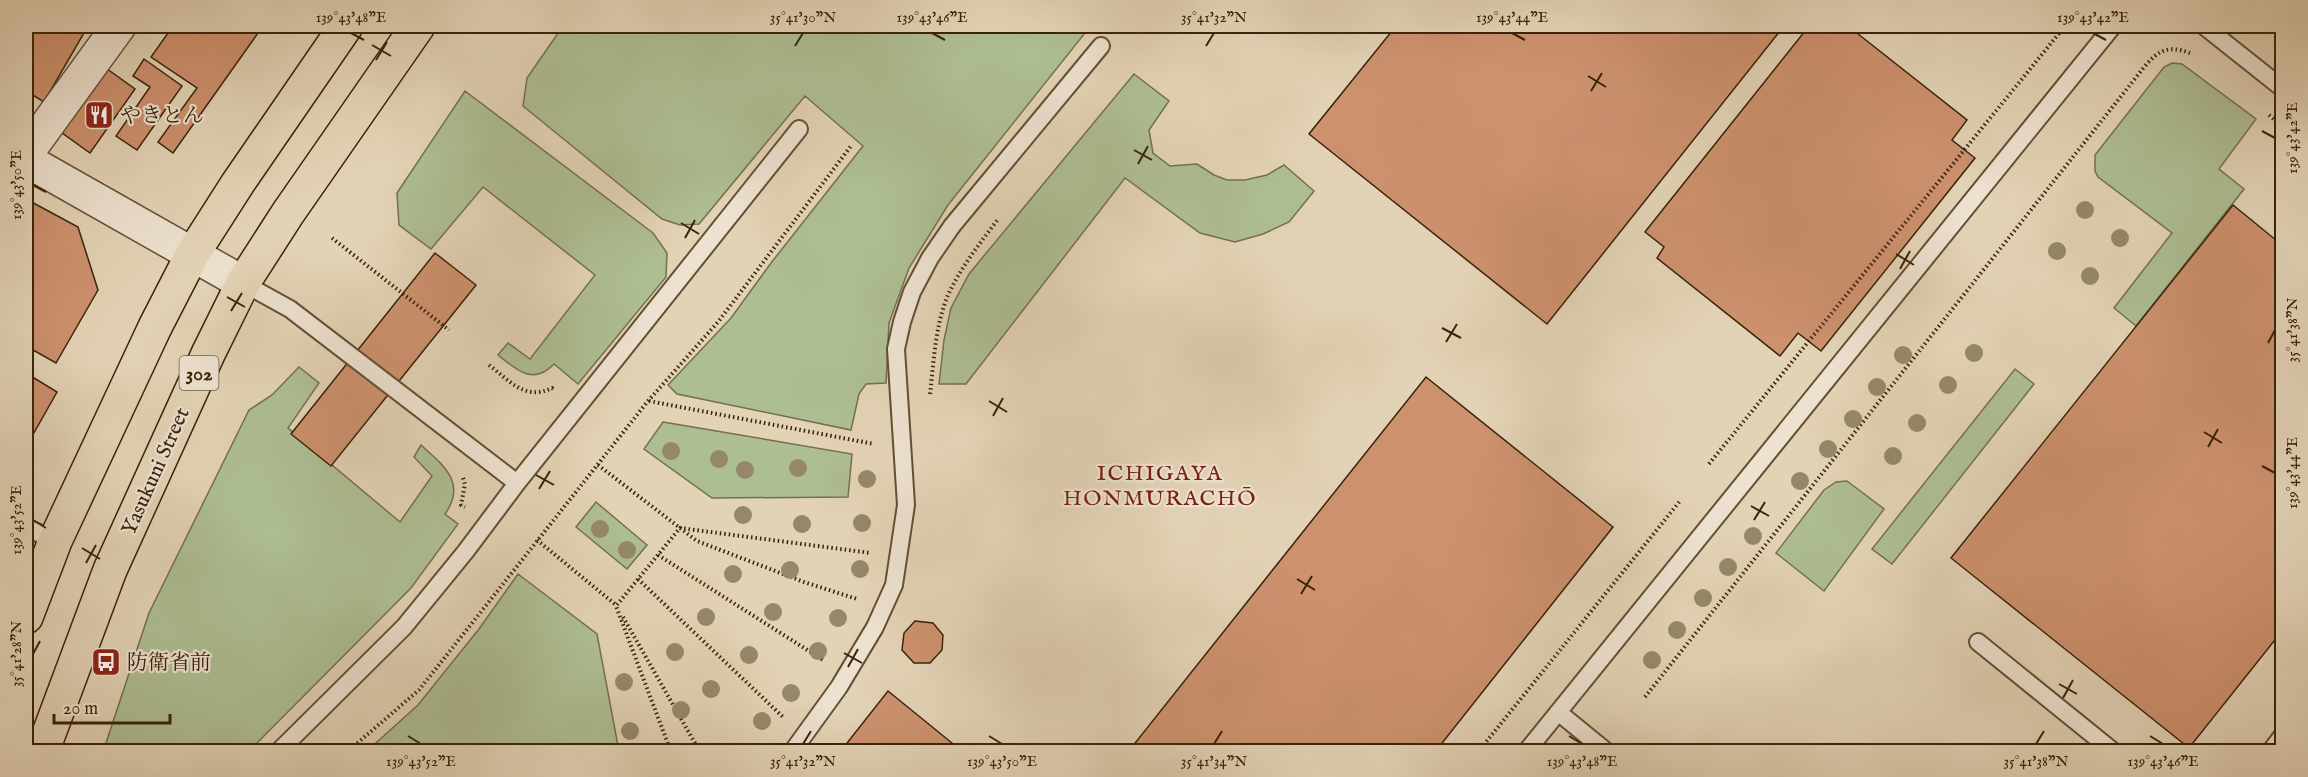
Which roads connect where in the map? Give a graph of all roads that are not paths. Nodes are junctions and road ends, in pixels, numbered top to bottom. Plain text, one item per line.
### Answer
1 (119, 26) edge
2 (346, 26) edge
3 (417, 26) edge
4 (2113, 26) edge
5 (2204, 26) edge
6 (1101, 46) dead end
7 (2283, 88) edge
8 (799, 129) dead end
9 (26, 154) edge
10 (26, 160) edge
11 (192, 255) junction
12 (243, 283) junction
13 (517, 483) junction
14 (26, 527) edge
15 (55, 541) junction
16 (26, 617) edge
17 (1977, 642) dead end
18 (1558, 712) junction
19 (2283, 736) edge
20 (42, 752) edge
21 (278, 752) edge
22 (792, 752) edge
23 (1526, 752) edge
24 (1607, 752) edge
25 (2114, 752) edge
26 (2270, 752) edge

1 - 9 street
2 - 11 main road
3 - 12 main road, Yasukuni Street / 302
4 - 18 lane
5 - 7 lane
6 - 22 lane
8 - 13 lane
10 - 11 street
11 - 12 street
11 - 15 main road
12 - 13 lane
12 - 20 main road, Yasukuni Street / 302
13 - 21 lane
14 - 15 lane
15 - 16 main road
17 - 25 lane
18 - 23 lane
18 - 24 lane
19 - 26 lane

